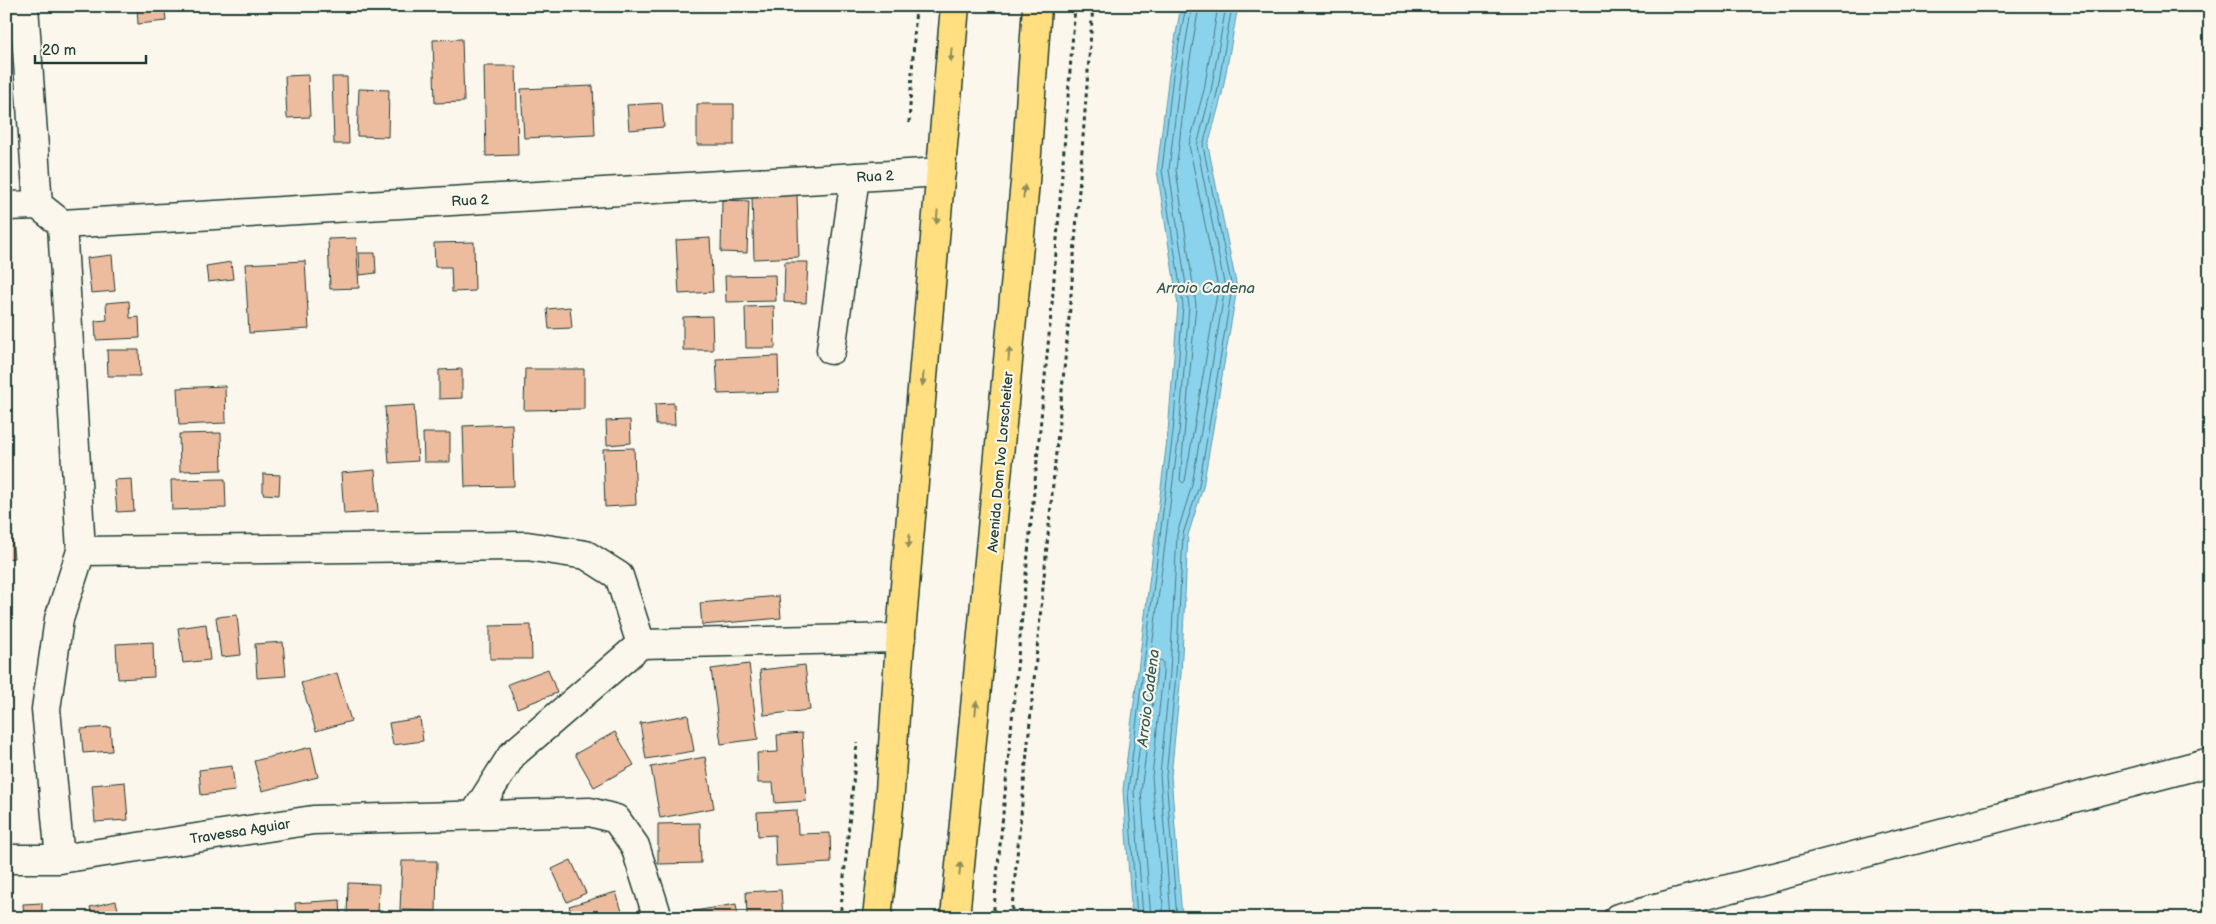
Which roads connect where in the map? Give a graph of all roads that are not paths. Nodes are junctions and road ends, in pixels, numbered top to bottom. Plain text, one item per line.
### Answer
1 (24, 6) edge
2 (955, 6) edge
3 (1037, 6) edge
4 (941, 172) junction
5 (855, 177) junction
6 (38, 205) junction
7 (6, 206) edge
8 (62, 224) junction
9 (831, 350) dead end
10 (82, 551) junction
11 (901, 638) junction
12 (641, 644) junction
13 (2210, 762) edge
14 (474, 815) junction
15 (6, 859) edge
16 (60, 859) junction
17 (658, 918) edge
18 (877, 918) edge
19 (956, 918) edge
20 (1618, 918) edge

1 - 6 street
2 -> 4 main road
19 -> 3 main road, Avenida Dom Ivo Lorscheiter
4 - 5 street, Rua 2
4 -> 11 main road
5 - 8 street, Rua 2
5 - 9 street
6 - 7 street
6 - 8 street
8 - 10 street
10 - 12 street
10 - 16 street
11 - 12 street
11 - 18 main road
12 - 14 street
13 - 20 street
14 - 16 street, Travessa Aguiar
14 - 17 street, Travessa Aguiar
15 - 16 street, Travessa Aguiar

